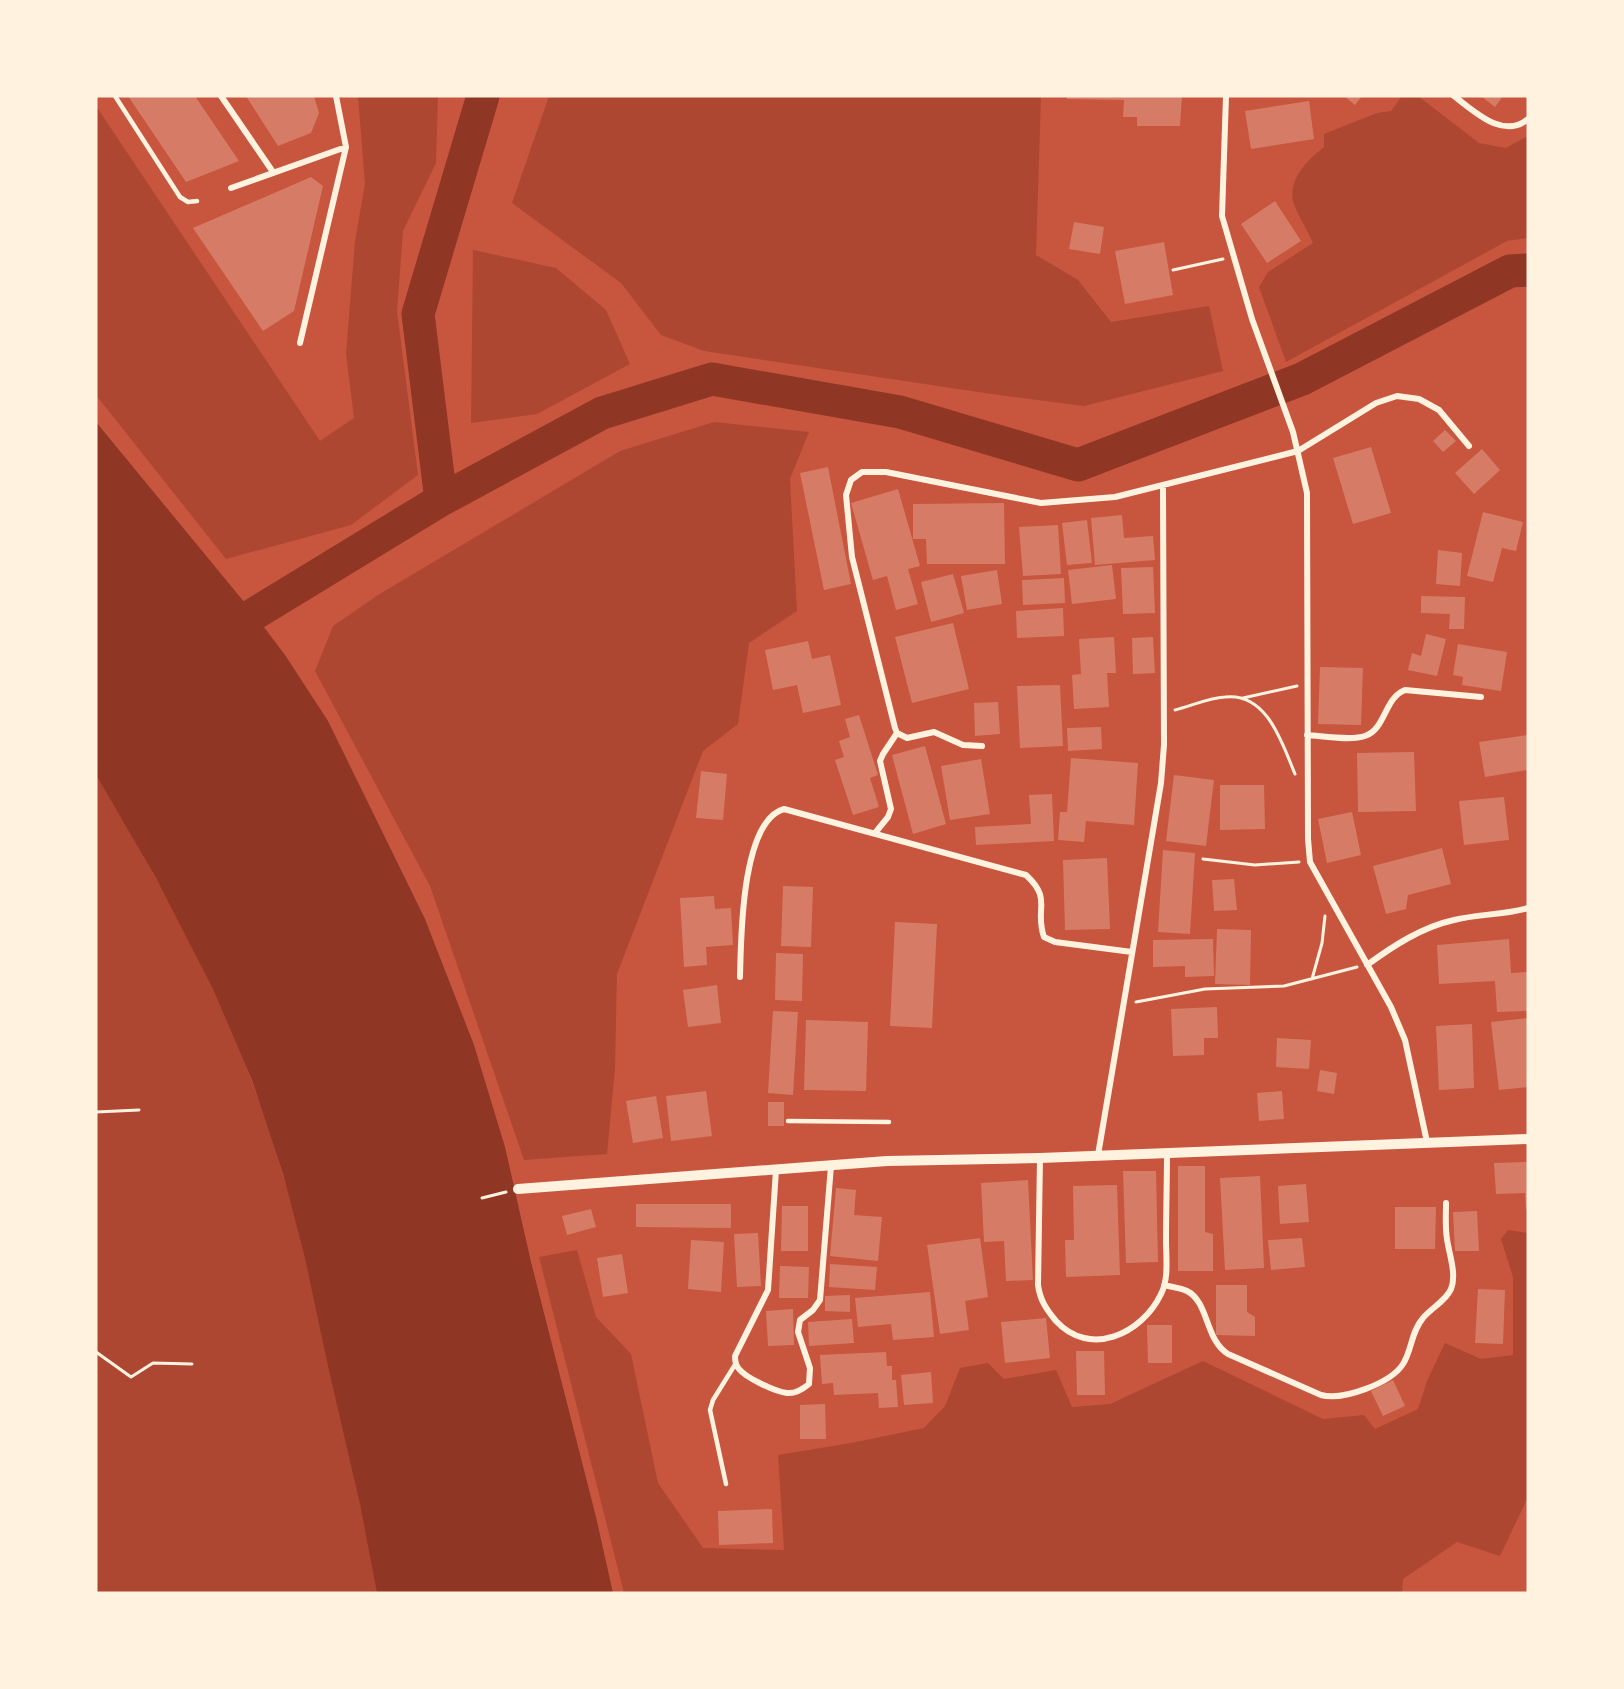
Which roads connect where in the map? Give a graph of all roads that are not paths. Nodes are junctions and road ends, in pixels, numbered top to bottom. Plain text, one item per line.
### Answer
1 (115, 96) edge
2 (221, 96) edge
3 (335, 96) edge
4 (1226, 96) edge
5 (1454, 96) edge
6 (1528, 119) edge
7 (346, 147) junction
8 (273, 172) junction
9 (231, 188) dead end
10 (197, 201) dead end
11 (300, 343) dead end
12 (1469, 446) dead end
13 (1298, 451) junction
14 (1163, 486) junction
15 (1481, 697) dead end
16 (897, 733) junction
17 (1307, 735) junction
18 (982, 746) dead end
19 (875, 833) junction
20 (1528, 908) edge
21 (1132, 952) junction
22 (1367, 965) junction
23 (740, 977) dead end
24 (788, 1121) dead end
25 (890, 1122) dead end
26 (1528, 1139) edge
27 (1427, 1142) junction
28 (1167, 1152) junction
29 (1098, 1155) junction
30 (1040, 1158) junction
31 (831, 1166) junction
32 (776, 1170) junction
33 (518, 1189) road end
34 (1446, 1203) dead end
35 (1164, 1285) junction
36 (736, 1363) junction
37 (726, 1484) dead end

1 - 10 lane
2 - 8 street
3 - 7 street
4 - 13 street
5 - 6 street
7 - 8 street
7 - 11 street
8 - 9 street
12 - 13 street
13 - 14 street
13 - 17 street
14 - 16 street
14 - 21 street
15 - 17 street
16 - 18 street
16 - 19 street
17 - 22 street
19 - 21 street
19 - 23 street
20 - 22 street
21 - 29 street
22 - 27 street
24 - 25 lane
26 - 27 street
27 - 28 street
28 - 29 street
28 - 35 street
29 - 30 street
30 - 31 street
30 - 35 street
31 - 32 street
31 - 36 street
32 - 33 street
32 - 36 street
34 - 35 street
36 - 37 lane

